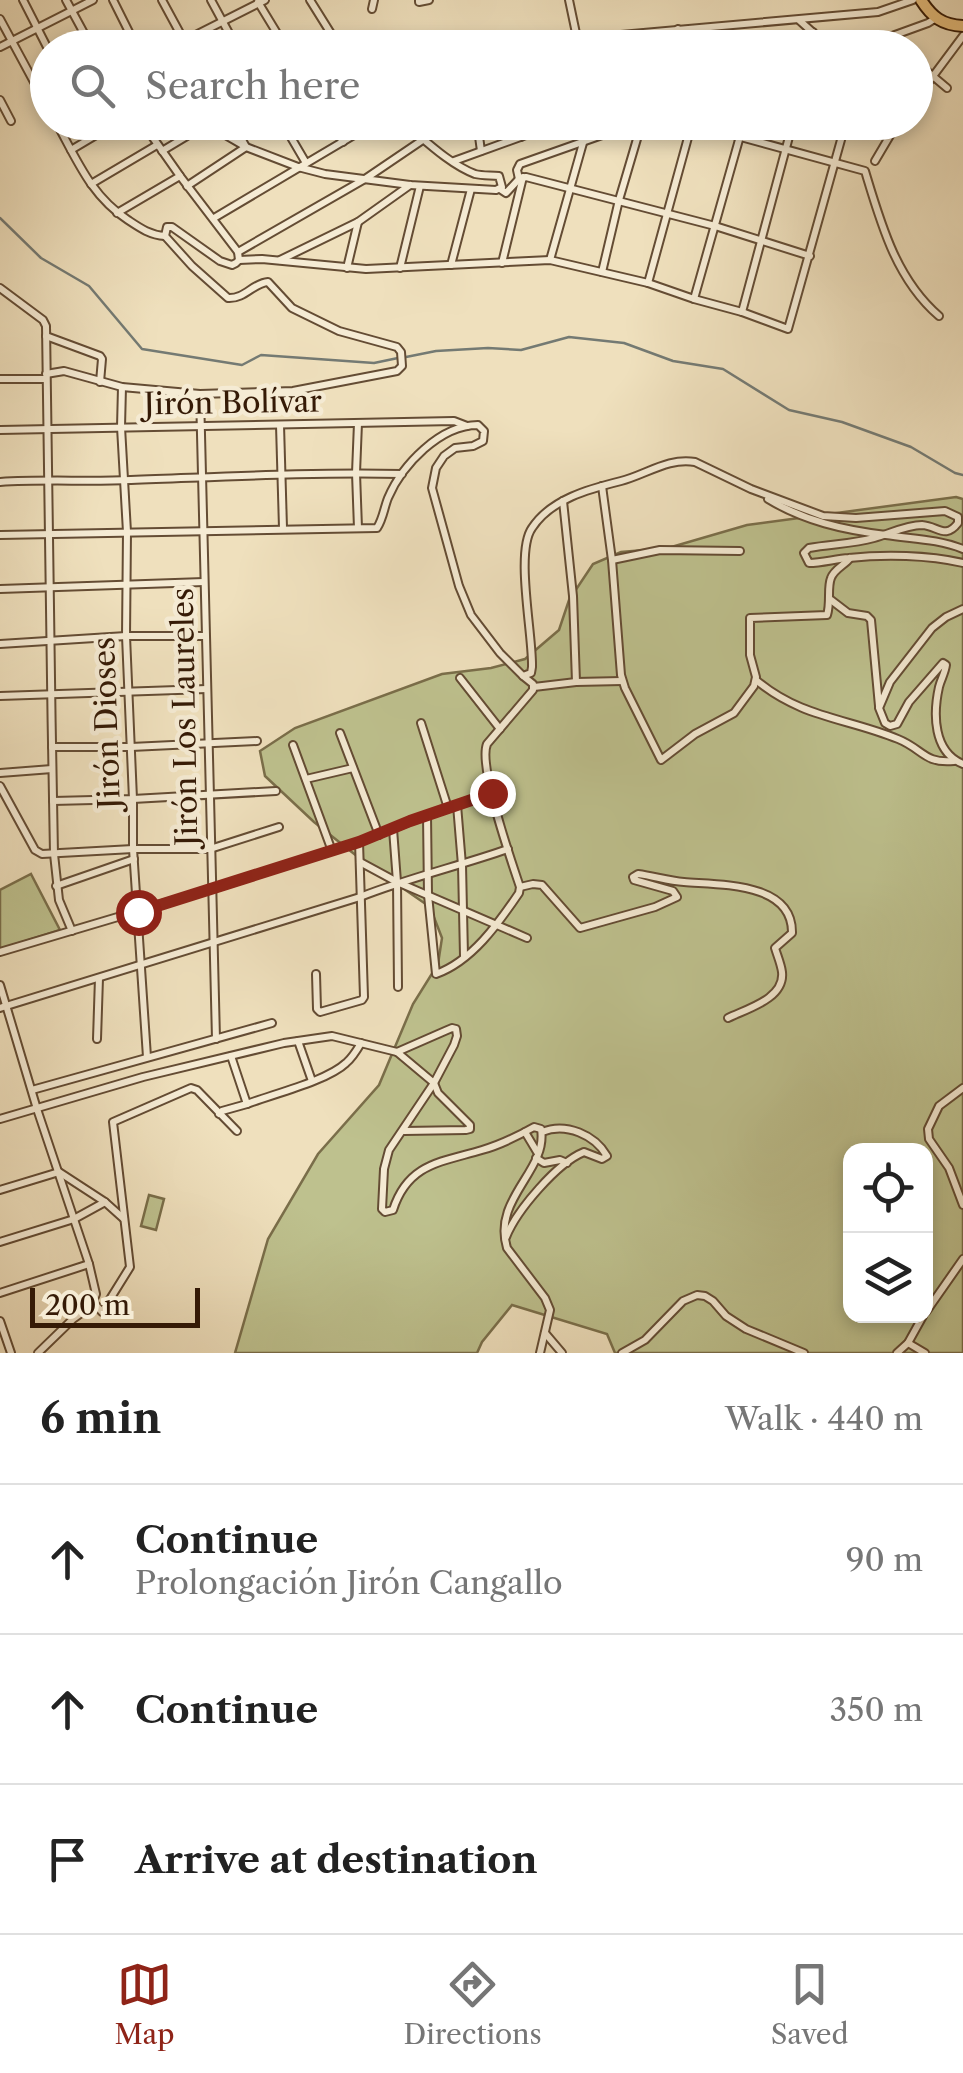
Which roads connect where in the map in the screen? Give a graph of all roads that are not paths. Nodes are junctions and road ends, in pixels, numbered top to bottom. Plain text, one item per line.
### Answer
1 (23, 0) edge
2 (66, 0) edge
3 (93, 0) edge
4 (112, 0) edge
5 (162, 0) edge
6 (210, 0) edge
7 (310, 0) edge
8 (374, 0) edge
9 (419, 0) edge
10 (429, 0) edge
11 (569, 0) edge
12 (917, 0) edge
13 (260, 1) edge
14 (372, 10) dead end
15 (71, 11) junction
16 (936, 18) junction
17 (0, 19) edge
18 (798, 19) junction
19 (222, 21) junction
20 (963, 26) edge
21 (37, 28) junction
22 (678, 29) joint
23 (33, 30) edge
24 (82, 30) edge
25 (128, 30) edge
26 (178, 30) edge
27 (208, 30) edge
28 (227, 30) edge
29 (276, 30) edge
30 (327, 30) edge
31 (575, 30) edge
32 (670, 30) edge
33 (811, 30) edge
34 (906, 30) edge
35 (30, 32) edge
36 (963, 36) edge
37 (12, 42) junction
38 (0, 48) edge
39 (30, 75) edge
40 (933, 75) edge
41 (933, 77) edge
42 (947, 88) dead end
43 (0, 100) edge
44 (11, 121) dead end
45 (66, 140) edge
46 (88, 140) edge
47 (154, 140) edge
48 (174, 140) edge
49 (235, 140) edge
50 (242, 140) edge
51 (293, 140) edge
52 (346, 140) edge
53 (423, 140) edge
54 (425, 140) edge
55 (479, 140) edge
56 (513, 140) edge
57 (590, 140) edge
58 (635, 140) edge
59 (685, 140) edge
60 (740, 140) edge
61 (755, 140) edge
62 (788, 140) edge
63 (841, 140) edge
64 (886, 140) edge
65 (343, 142) joint
66 (584, 142) junction
67 (246, 146) junction
68 (159, 148) junction
69 (786, 149) junction
70 (71, 150) junction
71 (481, 151) junction
72 (875, 160) dead end
73 (453, 161) junction
74 (835, 161) junction
75 (306, 163) junction
76 (298, 167) junction
77 (180, 176) junction
78 (521, 178) junction
79 (365, 179) junction
80 (90, 184) junction
81 (410, 185) junction
82 (187, 186) junction
83 (420, 186) junction
84 (471, 188) junction
85 (501, 188) junction
86 (572, 190) junction
87 (619, 200) junction
88 (117, 213) junction
89 (668, 214) junction
90 (213, 218) junction
91 (358, 222) junction
92 (715, 226) junction
93 (165, 236) junction
94 (763, 240) junction
95 (238, 256) junction
96 (810, 256) junction
97 (550, 260) junction
98 (279, 261) junction
99 (502, 263) junction
100 (451, 265) junction
101 (348, 268) junction
102 (400, 268) junction
103 (602, 272) junction
104 (648, 283) junction
105 (0, 288) edge
106 (694, 299) junction
107 (742, 312) junction
108 (940, 316) dead end
109 (46, 336) junction
110 (46, 376) junction
111 (0, 379) edge
112 (100, 382) junction
113 (122, 387) junction
114 (200, 394) junction
115 (358, 423) junction
116 (280, 425) junction
117 (201, 426) junction
118 (467, 426) junction
119 (121, 427) junction
120 (45, 429) junction
121 (0, 430) edge
122 (356, 473) junction
123 (402, 474) junction
124 (281, 476) junction
125 (204, 478) junction
126 (48, 479) junction
127 (125, 480) junction
128 (0, 482) edge
129 (602, 486) junction
130 (750, 489) junction
131 (563, 501) junction
132 (283, 528) junction
133 (358, 528) junction
134 (204, 529) junction
135 (126, 532) junction
136 (50, 533) junction
137 (0, 535) edge
138 (884, 535) junction
139 (963, 549) edge
140 (740, 551) dead end
141 (850, 558) junction
142 (612, 560) junction
143 (963, 563) edge
144 (204, 582) junction
145 (127, 584) junction
146 (50, 587) junction
147 (0, 589) edge
148 (831, 600) junction
149 (963, 609) edge
150 (126, 636) junction
151 (205, 636) junction
152 (50, 641) junction
153 (0, 644) edge
154 (523, 676) junction
155 (460, 678) dead end
156 (756, 680) junction
157 (622, 681) junction
158 (576, 682) junction
159 (534, 687) junction
160 (208, 689) junction
161 (129, 692) junction
162 (51, 695) junction
163 (0, 696) edge
164 (879, 708) junction
165 (421, 723) dead end
166 (500, 729) junction
167 (340, 733) dead end
168 (257, 741) dead end
169 (209, 744) junction
170 (294, 745) dead end
171 (52, 747) junction
172 (131, 747) junction
173 (959, 763) edge
174 (353, 768) junction
175 (52, 769) junction
176 (0, 773) edge
177 (306, 779) junction
178 (0, 786) edge
179 (276, 791) dead end
180 (492, 793) junction
181 (210, 794) junction
182 (134, 800) junction
183 (53, 801) junction
184 (458, 805) junction
185 (448, 808) junction
186 (426, 816) junction
187 (279, 826) dead end
188 (393, 829) junction
189 (378, 834) junction
190 (359, 842) junction
191 (133, 849) junction
192 (210, 849) junction
193 (508, 849) junction
194 (332, 850) junction
195 (54, 854) junction
196 (134, 858) junction
197 (359, 861) junction
198 (462, 864) junction
199 (427, 875) junction
200 (397, 882) junction
201 (56, 886) junction
202 (520, 887) junction
203 (212, 889) junction
204 (428, 895) junction
205 (360, 897) junction
206 (463, 911) junction
207 (138, 912) junction
208 (497, 926) junction
209 (72, 931) junction
210 (527, 938) dead end
211 (213, 942) junction
212 (0, 952) edge
213 (464, 957) junction
214 (142, 965) junction
215 (316, 974) dead end
216 (98, 978) junction
217 (0, 985) edge
218 (398, 987) dead end
219 (3, 1007) edge
220 (728, 1018) dead end
221 (272, 1023) dead end
222 (13, 1024) junction
223 (0, 1029) edge
224 (97, 1039) dead end
225 (216, 1039) junction
226 (298, 1041) junction
227 (361, 1043) junction
228 (397, 1052) junction
229 (232, 1056) junction
230 (147, 1057) junction
231 (312, 1081) junction
232 (434, 1083) junction
233 (963, 1088) edge
234 (32, 1090) junction
235 (438, 1093) junction
236 (427, 1096) junction
237 (247, 1104) junction
238 (37, 1109) junction
239 (220, 1114) junction
240 (0, 1119) edge
241 (403, 1130) junction
242 (237, 1131) dead end
243 (524, 1132) junction
244 (542, 1132) junction
245 (537, 1156) junction
246 (567, 1162) junction
247 (59, 1172) junction
248 (0, 1190) edge
249 (106, 1202) junction
250 (963, 1205) edge
251 (74, 1218) junction
252 (124, 1219) junction
253 (505, 1241) junction
254 (0, 1242) edge
255 (963, 1258) edge
256 (89, 1264) junction
257 (0, 1293) edge
258 (933, 1301) edge
259 (94, 1303) junction
260 (0, 1321) edge
261 (919, 1323) edge
262 (545, 1333) junction
263 (908, 1342) junction
264 (11, 1353) edge
265 (38, 1353) edge
266 (540, 1353) edge
267 (562, 1353) edge
268 (622, 1353) edge
269 (804, 1353) edge
270 (897, 1353) edge
271 (925, 1353) edge

1 - 21 street
2 - 15 street
3 - 15 street
4 - 25 street
5 - 26 street
6 - 19 street
7 - 30 street
8 - 14 street
9 - 10 street
11 - 31 street
12 - 16 highway
12 - 18 street
13 - 19 street
13 - 29 street
15 - 21 street
15 - 24 street
16 - 20 highway
16 - 34 street
17 - 37 street
18 - 22 street
18 - 33 street
19 - 27 street
19 - 28 street
21 - 23 street
22 - 32 street
35 - 37 street
36 - 40 street
37 - 38 street
37 - 39 street
41 - 42 street
43 - 44 street
45 - 70 street
46 - 70 street
47 - 68 street
48 - 68 street
49 - 67 street
50 - 67 street
51 - 75 street
52 - 65 street
53 - 79 street
54 - 73 street
55 - 71 street
56 - 71 street
57 - 66 street
58 - 87 street
59 - 89 street
60 - 92 street
61 - 69 street
62 - 69 street
63 - 74 street
64 - 72 street
65 - 75 street
66 - 78 street
66 - 86 street
67 - 76 street
67 - 82 street
68 - 77 street
68 - 80 street
69 - 74 street
69 - 94 street
70 - 80 street
71 - 73 street
73 - 85 street
74 - 96 street
74 - 108 street
75 - 76 street
76 - 79 street
76 - 90 street
77 - 82 street
77 - 88 street
78 - 85 street
78 - 86 street
78 - 99 street
79 - 81 street
79 - 95 street
80 - 88 street
81 - 83 street
81 - 91 street
82 - 90 street
83 - 84 street
83 - 102 street
84 - 85 street
84 - 100 street
86 - 87 street
86 - 97 street
87 - 89 street
87 - 103 street
88 - 93 street
89 - 92 street
89 - 104 street
90 - 95 street
91 - 98 street
91 - 101 street
92 - 94 street
92 - 106 street
93 - 95 street
93 - 114 street
94 - 96 street
94 - 107 street
95 - 98 street
96 - 107 street
97 - 99 street
97 - 103 street
98 - 101 street
99 - 100 street
100 - 102 street
101 - 102 street
103 - 104 street
104 - 106 street
105 - 109 street
106 - 107 street
109 - 110 street
109 - 112 street
110 - 111 street
110 - 112 street
110 - 120 street
112 - 113 street
113 - 114 street
113 - 119 street, Jirón Dioses
114 - 117 street, Jirón Los Laureles
115 - 116 street, Jirón Bolívar
115 - 118 street, Jirón Bolívar
115 - 122 street
116 - 117 street, Jirón Bolívar
116 - 124 street
117 - 119 street, Jirón Bolívar
117 - 125 street, Jirón Los Laureles
118 - 123 street
118 - 154 street
119 - 120 street, Jirón Bolívar
119 - 127 street, Jirón Dioses
120 - 121 street, Jirón Bolívar
120 - 126 street
122 - 123 street
122 - 124 street
122 - 133 street
123 - 133 street
124 - 125 street
124 - 132 street
125 - 127 street
125 - 134 street, Jirón Los Laureles
126 - 127 street
126 - 128 street
126 - 136 street
127 - 135 street, Jirón Dioses
129 - 130 street
129 - 131 street
129 - 142 street
130 - 138 street
130 - 138 street
131 - 154 street
131 - 158 street
132 - 133 street
132 - 134 street
134 - 135 street
134 - 144 street, Jirón Los Laureles
135 - 136 street
135 - 145 street, Jirón Dioses
136 - 137 street
136 - 146 street
138 - 139 street
138 - 141 street
140 - 142 street
141 - 143 street
141 - 148 street
142 - 157 street
144 - 145 street
144 - 151 street, Jirón Los Laureles
145 - 146 street
145 - 150 street, Jirón Dioses
146 - 147 street
146 - 152 street
148 - 156 street
148 - 164 street
149 - 164 street
150 - 151 street
150 - 152 street
150 - 161 street, Jirón Dioses
151 - 160 street, Jirón Los Laureles
152 - 153 street
152 - 162 street
154 - 159 street
155 - 166 street
156 - 157 street
156 - 173 street
157 - 158 street
158 - 159 street
159 - 166 street
160 - 161 street
160 - 169 street, Jirón Los Laureles
161 - 162 street
161 - 172 street, Jirón Dioses
162 - 163 street
162 - 171 street
164 - 173 street
165 - 185 street
166 - 180 street
167 - 174 street
168 - 169 street
169 - 172 street
169 - 181 street, Jirón Los Laureles
170 - 177 street
171 - 172 street
171 - 175 street
172 - 182 street, Jirón Dioses
174 - 177 street
174 - 189 street
175 - 176 street
175 - 183 street
177 - 194 street
178 - 195 street
179 - 181 street
180 - 184 street
180 - 193 street
181 - 182 street
181 - 192 street, Jirón Los Laureles
182 - 183 street
182 - 191 street, Jirón Dioses
183 - 195 street
184 - 185 street
184 - 198 street
185 - 186 street
186 - 188 street
186 - 199 street
187 - 192 street
188 - 189 street
188 - 200 street
189 - 190 street
190 - 194 street
190 - 197 street
191 - 192 street
191 - 195 street
191 - 196 street, Jirón Dioses
192 - 203 street, Jirón Los Laureles
193 - 198 street
193 - 202 street
194 - 203 street
195 - 201 street
196 - 201 street
196 - 207 street, Jirón Dioses
197 - 200 street
197 - 205 street
198 - 199 street
198 - 206 street
199 - 200 street
199 - 204 street
200 - 204 street
200 - 205 street
200 - 218 street
201 - 209 street
202 - 208 street
202 - 220 street
203 - 207 street
203 - 211 street, Jirón Los Laureles
204 - 206 street
204 - 213 street
205 - 211 street
205 - 215 street
206 - 208 street
206 - 213 street
207 - 209 street
207 - 214 street, Jirón Dioses
208 - 210 street
208 - 213 street
209 - 212 street
211 - 214 street
211 - 225 street, Jirón Los Laureles
214 - 216 street
214 - 230 street, Jirón Dioses
216 - 219 street
216 - 224 street
217 - 219 street
219 - 222 street
221 - 225 street
222 - 223 street
222 - 234 street
225 - 230 street
226 - 227 street
226 - 229 street
226 - 231 street
227 - 228 street
227 - 231 street
228 - 232 street
228 - 232 street
229 - 237 street
229 - 238 street
230 - 234 street
231 - 237 street
232 - 235 street
232 - 236 street
233 - 250 street
234 - 238 street
235 - 236 street
235 - 241 street
236 - 241 street
237 - 239 street
238 - 240 street
238 - 247 street
239 - 242 street
239 - 252 street
241 - 243 street
243 - 244 street
243 - 245 street
244 - 245 street
244 - 246 street
245 - 246 street
245 - 253 street
246 - 253 street
247 - 248 street
247 - 249 street
247 - 251 street
249 - 251 street
249 - 252 street
251 - 254 street
251 - 256 street
252 - 259 street
253 - 262 street
255 - 258 street
256 - 257 street
256 - 259 street
259 - 265 street
260 - 264 street
261 - 263 street
262 - 266 street
262 - 267 street
263 - 270 street
263 - 271 street
268 - 269 street

